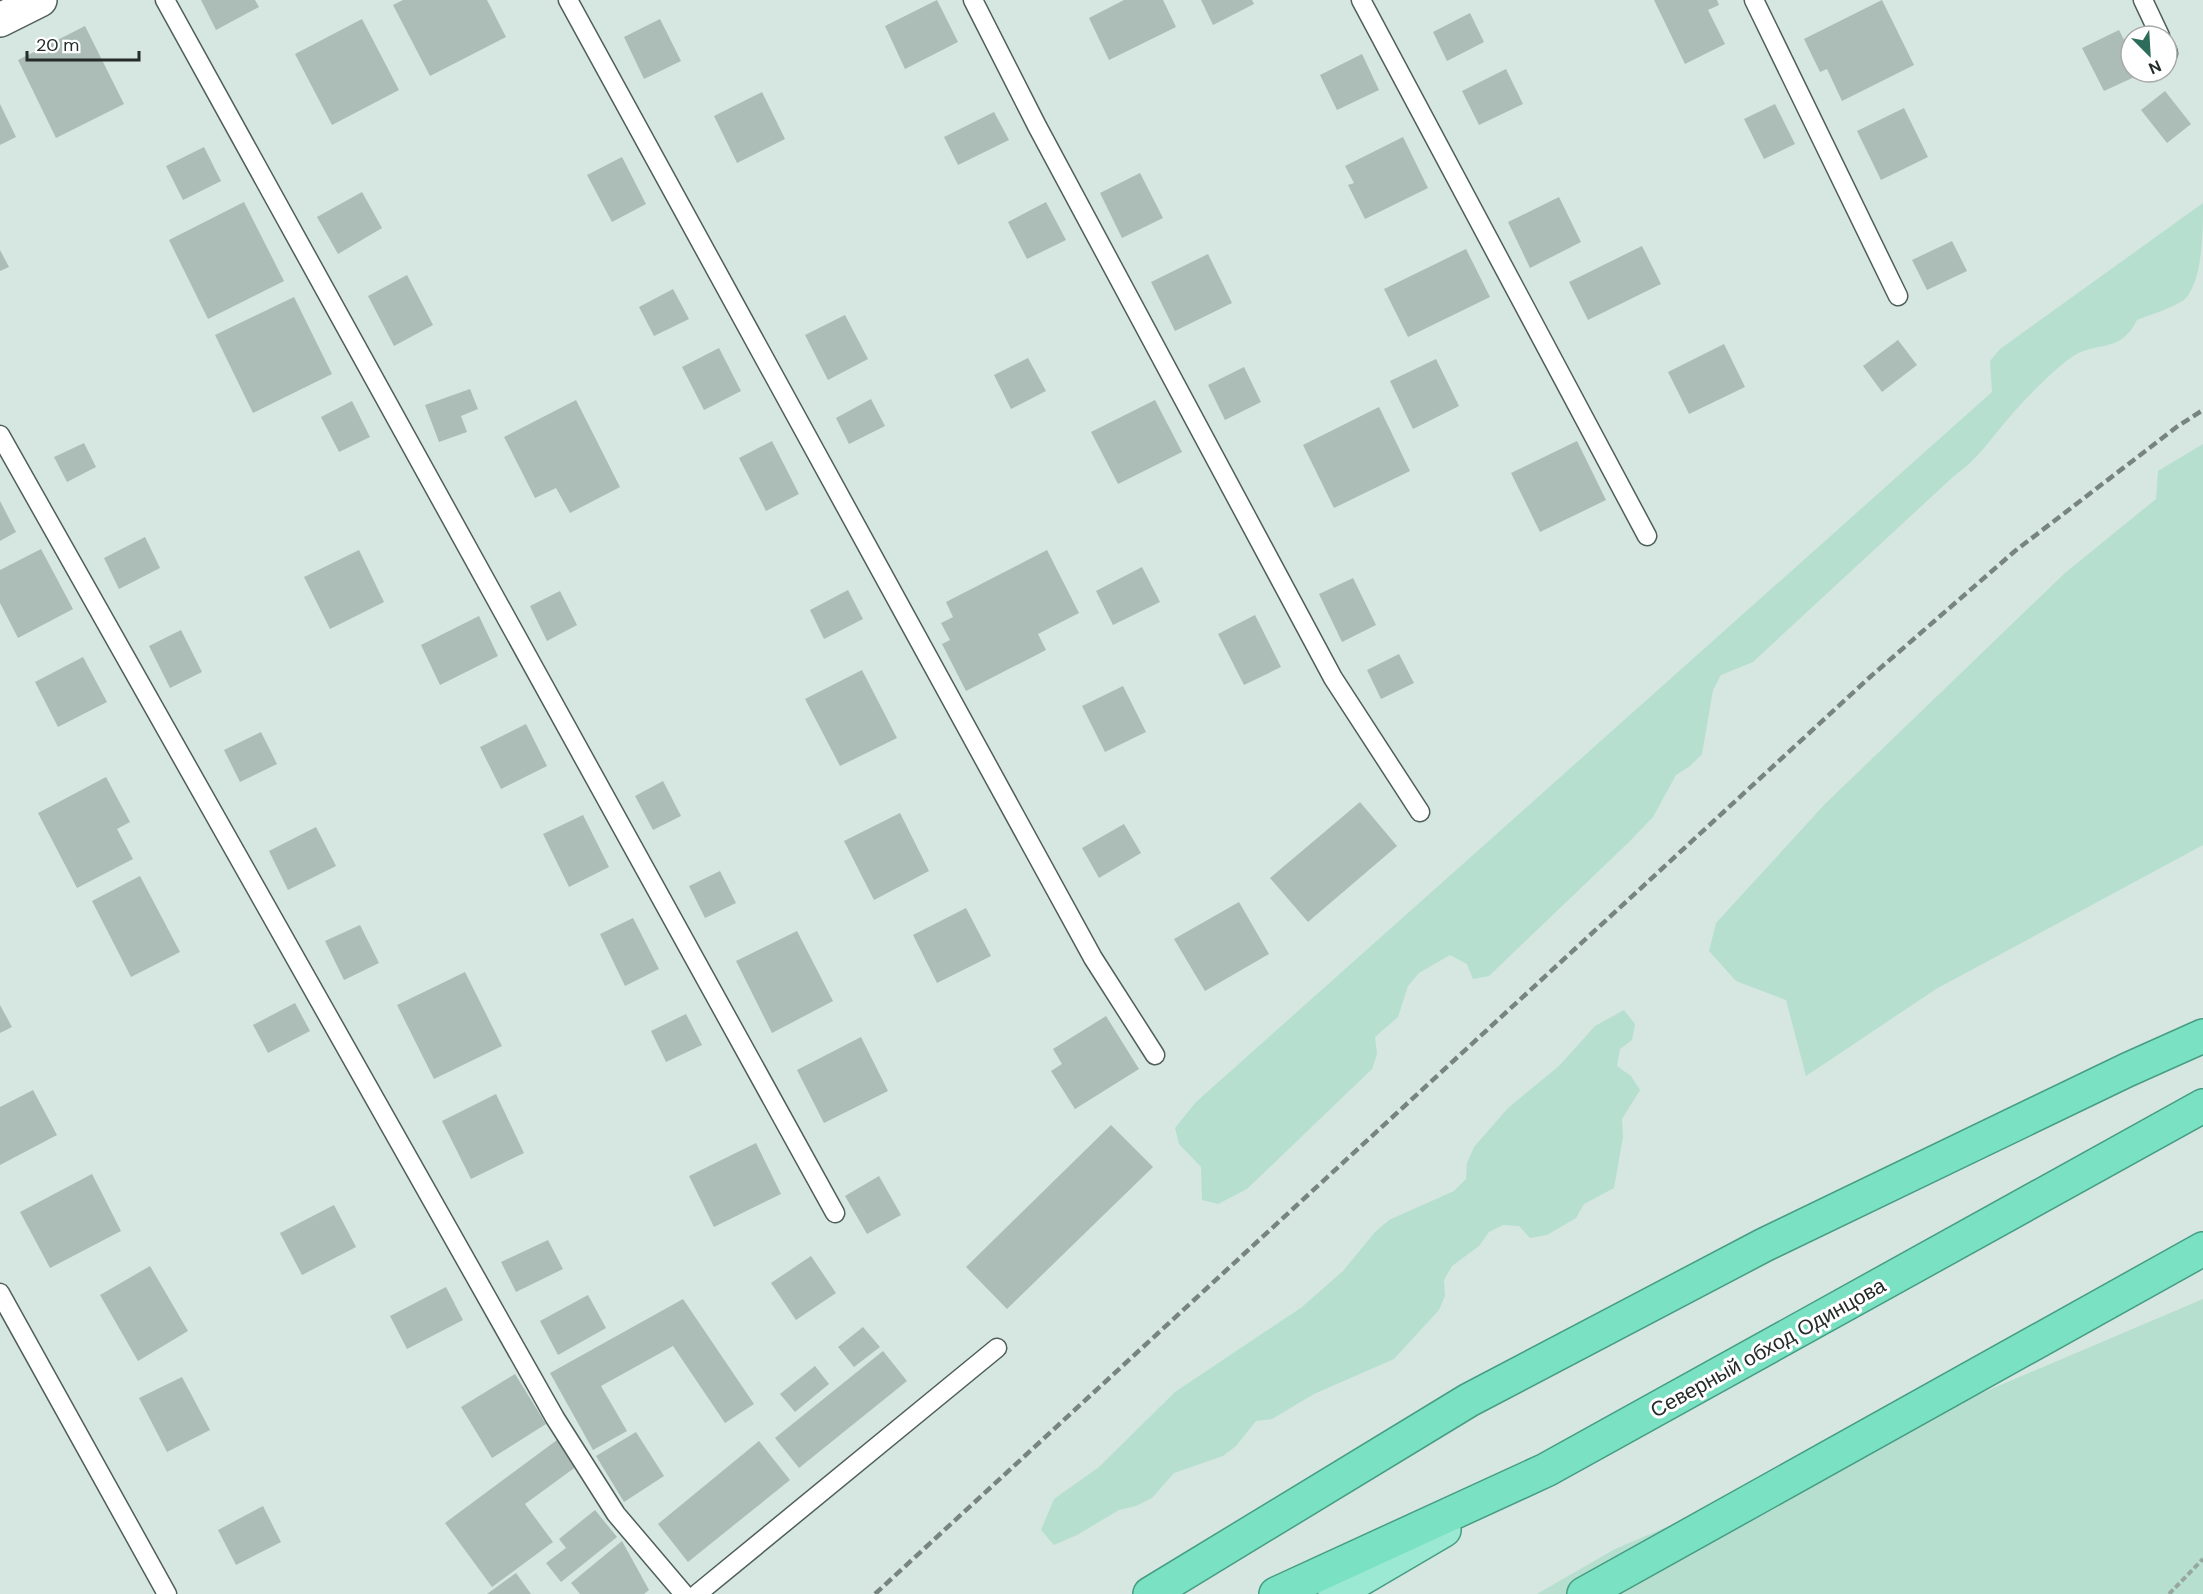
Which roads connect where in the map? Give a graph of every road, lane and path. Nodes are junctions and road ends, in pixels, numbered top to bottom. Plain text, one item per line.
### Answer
1 (40, 0) edge
2 (165, 0) edge
3 (568, 0) edge
4 (973, 0) edge
5 (1362, 0) edge
6 (1754, 0) edge
7 (2143, 0) edge
8 (0, 20) edge
9 (2154, 24) edge
10 (1898, 296) dead end
11 (0, 435) edge
12 (1647, 536) dead end
13 (1420, 812) dead end
14 (2203, 1036) edge
15 (1155, 1054) dead end
16 (2203, 1106) edge
17 (835, 1213) dead end
18 (2199, 1251) edge
19 (0, 1293) edge
20 (997, 1348) dead end
21 (1854, 1443) junction
22 (1546, 1470) junction
23 (2203, 1559) edge
24 (166, 1594) edge
25 (684, 1594) edge
26 (697, 1594) edge
27 (1150, 1594) edge
28 (1276, 1594) edge
29 (1335, 1594) edge
30 (1584, 1594) edge
31 (1625, 1594) edge
32 (2169, 1594) edge

1 - 8 street
2 - 17 lane
3 - 15 lane
4 - 13 lane
5 - 12 lane
6 - 10 lane
7 - 9 lane
11 - 25 lane
14 - 27 highway
16 - 22 highway, Северный обход Одинцова
18 - 21 highway
19 - 24 lane
20 - 26 lane
21 - 30 highway
21 - 31 highway
22 - 28 highway
22 - 29 main road, Северный обход Одинцова
23 - 32 path

